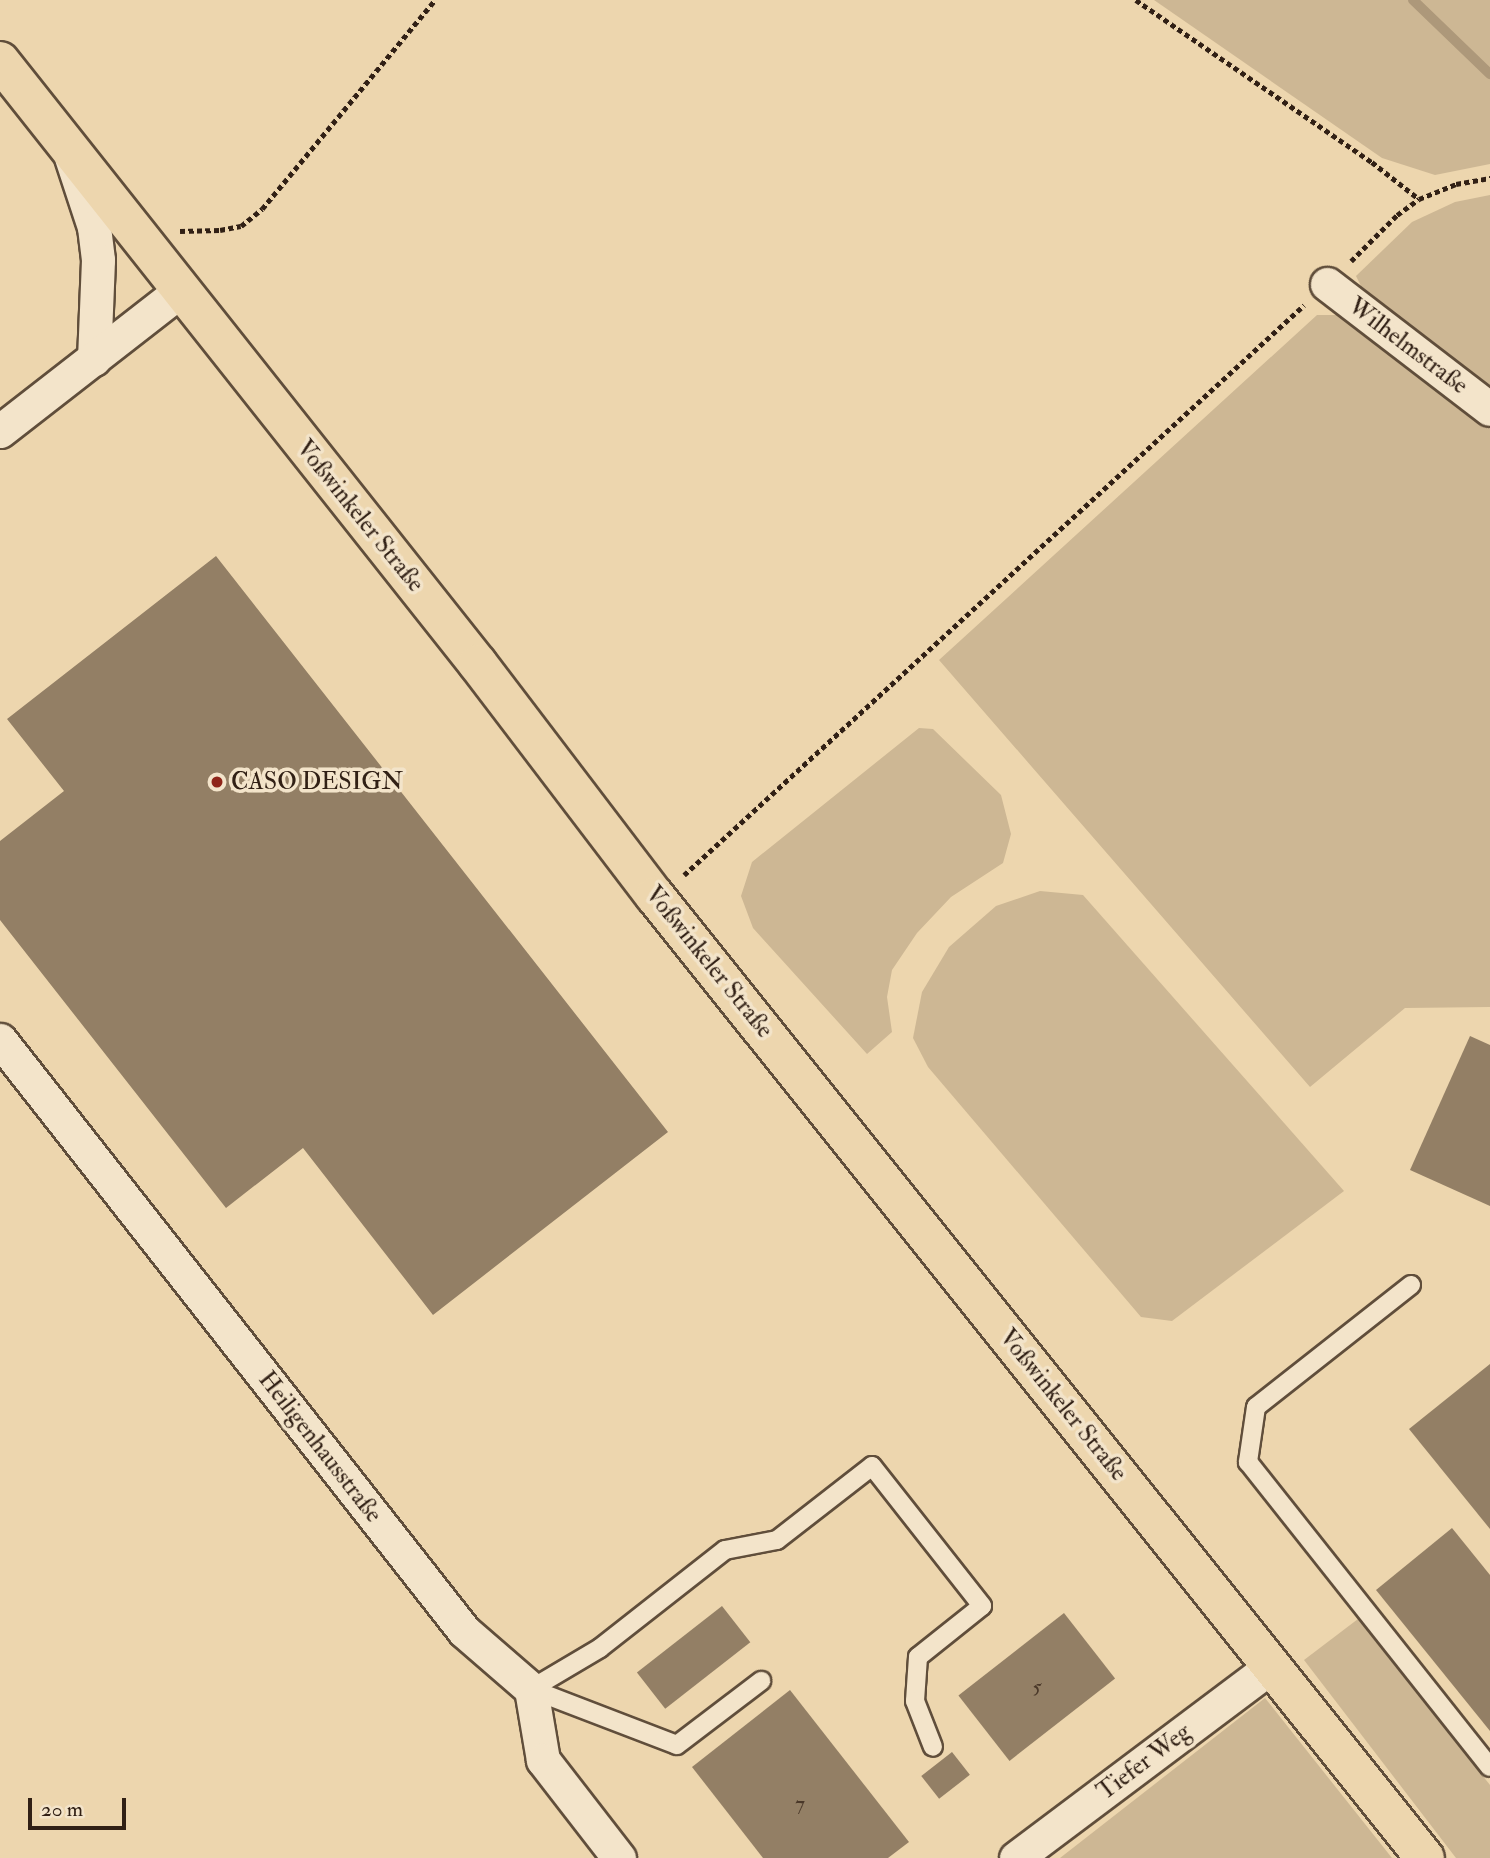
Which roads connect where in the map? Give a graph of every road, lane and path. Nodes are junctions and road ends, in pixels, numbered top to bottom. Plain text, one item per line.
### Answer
1 (435, 0) edge
2 (1136, 0) edge
3 (0, 61) edge
4 (68, 148) junction
5 (1490, 177) edge
6 (1419, 200) junction
7 (146, 246) junction
8 (1327, 284) junction
9 (180, 290) junction
10 (94, 359) junction
11 (1490, 409) edge
12 (0, 431) edge
13 (655, 896) junction
14 (0, 1040) edge
15 (1412, 1285) dead end
16 (1272, 1665) junction
17 (761, 1681) dead end
18 (531, 1689) junction
19 (933, 1747) dead end
20 (1490, 1767) edge
21 (619, 1858) edge
22 (1016, 1858) edge
23 (1425, 1858) edge

1 - 7 path
2 - 6 path
3 - 4 main road, Voßwinkeler Straße
4 - 7 main road, Voßwinkeler Straße
4 - 10 street
5 - 6 path
6 - 8 path
7 - 9 main road, Voßwinkeler Straße
8 - 11 street, Wilhelmstraße
8 - 13 path
9 - 10 street
9 - 13 main road, Voßwinkeler Straße
10 - 12 street
13 - 16 main road, Voßwinkeler Straße
14 - 18 street, Heiligenhausstraße
15 - 20 lane
16 - 22 street, Tiefer Weg
16 - 23 main road, Voßwinkeler Straße
17 - 18 lane
18 - 19 lane
18 - 21 street

